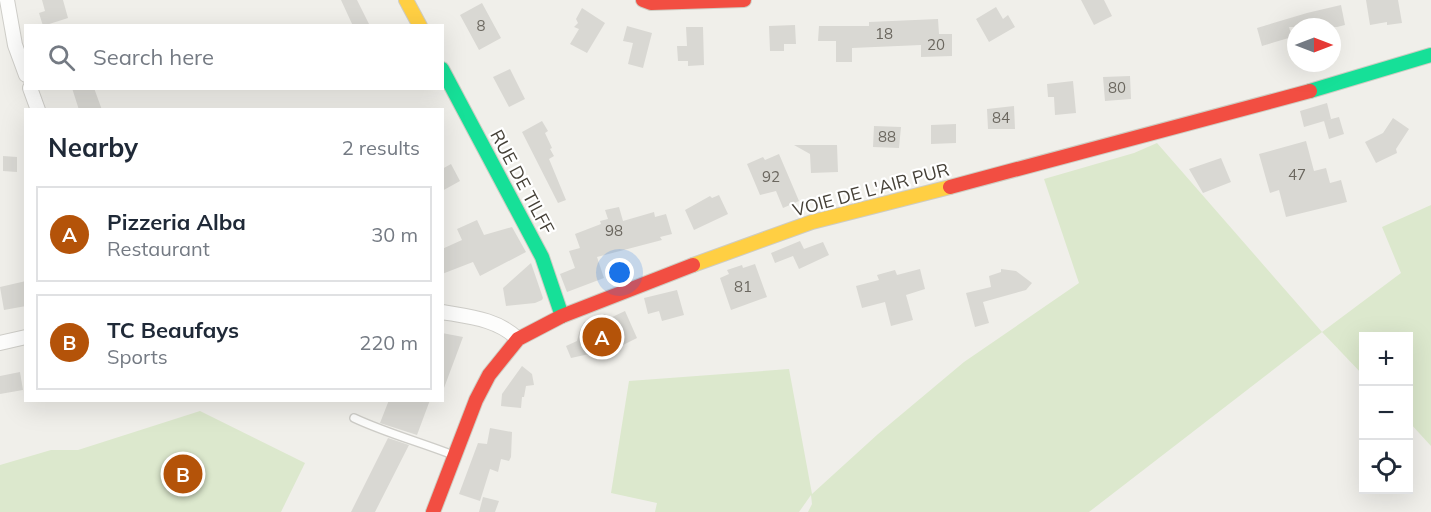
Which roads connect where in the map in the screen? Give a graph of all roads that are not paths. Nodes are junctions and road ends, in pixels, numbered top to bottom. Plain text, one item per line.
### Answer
1 (7, 0) edge
2 (406, 0) edge
3 (643, 0) edge
4 (744, 0) edge
5 (419, 24) edge
6 (1431, 55) edge
7 (24, 70) edge
8 (444, 73) edge
9 (31, 90) edge
10 (37, 108) edge
11 (444, 312) edge
12 (562, 316) junction
13 (24, 337) edge
14 (518, 339) junction
15 (0, 342) edge
16 (354, 418) dead end
17 (455, 456) junction
18 (433, 512) edge

1 - 7 street
2 - 5 main road
3 - 4 main road
6 - 12 main road, VOIE DE L'AIR PUR
8 - 12 main road, RUE DE TILFF
9 - 10 street
11 - 14 street
12 - 14 main road, VOIE DE L'AIR PUR
13 - 15 street
14 - 17 main road, VOIE DE L'AIR PUR
16 - 17 lane
17 - 18 main road, VOIE DE L'AIR PUR

